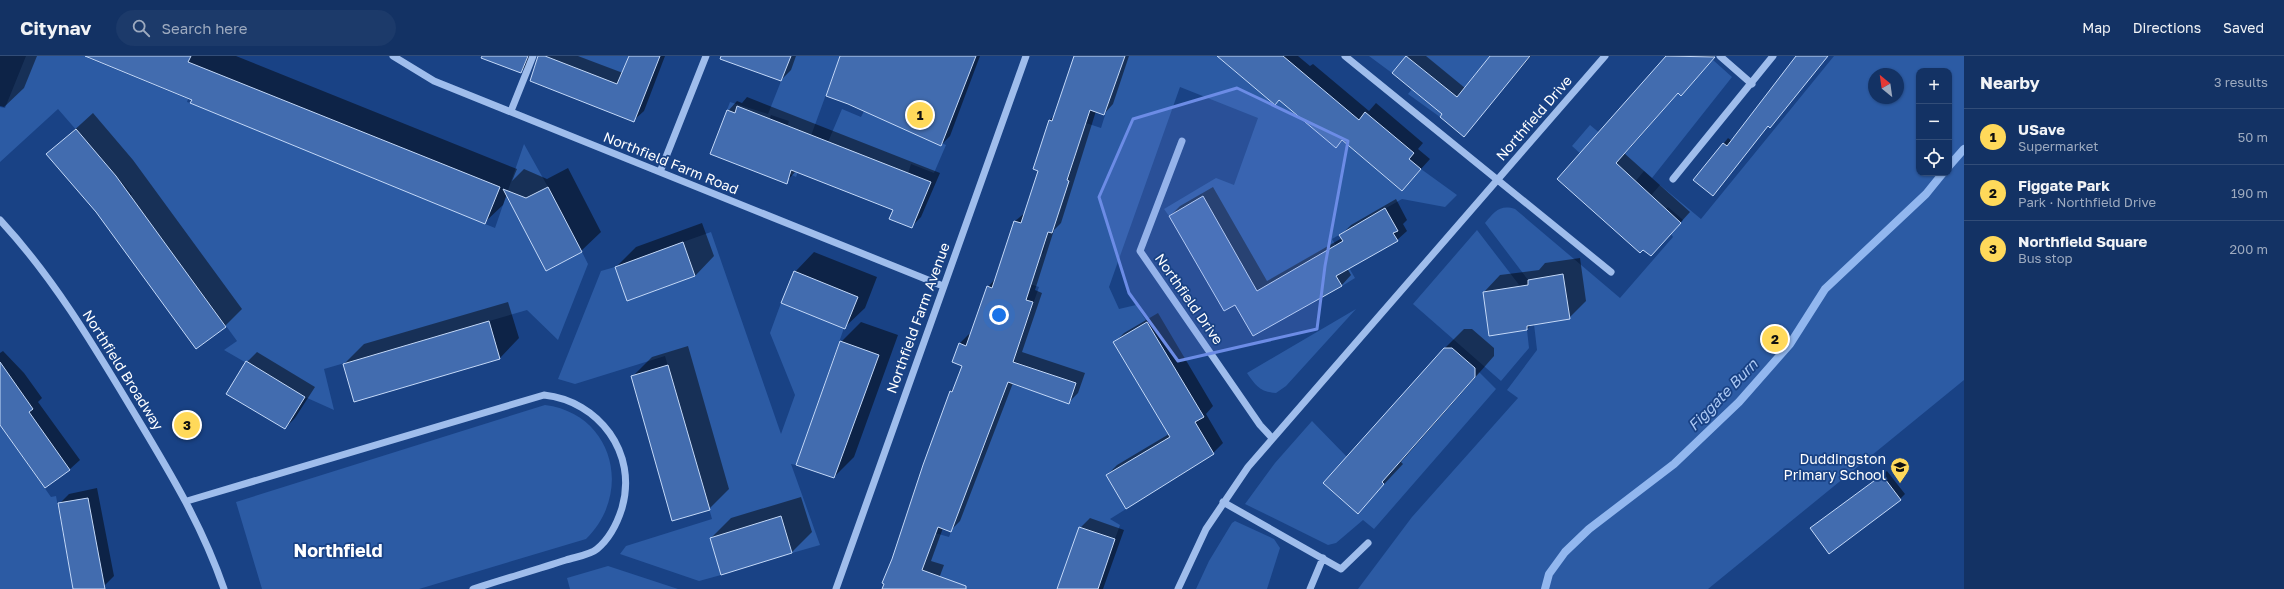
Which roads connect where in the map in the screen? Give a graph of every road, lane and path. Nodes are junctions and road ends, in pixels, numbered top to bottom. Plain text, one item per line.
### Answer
1 (393, 56) edge
2 (533, 56) edge
3 (706, 56) edge
4 (1026, 56) edge
5 (1345, 56) edge
6 (1605, 56) edge
7 (1720, 56) edge
8 (1773, 56) edge
9 (1752, 84) junction
10 (511, 111) junction
11 (1182, 141) dead end
12 (660, 172) junction
13 (1498, 179) junction
14 (1673, 180) dead end
15 (0, 220) edge
16 (1611, 272) dead end
17 (943, 286) junction
18 (1272, 438) junction
19 (187, 500) junction
20 (1223, 502) junction
21 (1368, 543) dead end
22 (1323, 558) junction
23 (224, 589) edge
24 (473, 589) edge
25 (836, 589) edge
26 (1178, 589) edge
27 (1310, 589) edge

1 - 10 street, Northfield Farm Road
2 - 10 street
3 - 12 street
4 - 17 street, Northfield Farm Avenue
5 - 13 street, Northfield Drive
6 - 13 street, Northfield Drive
7 - 9 street
8 - 9 street
9 - 14 street
10 - 12 street, Northfield Farm Road
11 - 18 street, Northfield Drive
12 - 17 street, Northfield Farm Road
13 - 16 street, Northfield Drive
13 - 18 street, Northfield Drive
15 - 19 street, Northfield Broadway
17 - 25 street, Northfield Farm Avenue
18 - 20 street, Northfield Drive
19 - 23 street, Northfield Broadway
19 - 24 street
20 - 22 street
20 - 26 street, Northfield Drive
21 - 22 street
22 - 27 street

